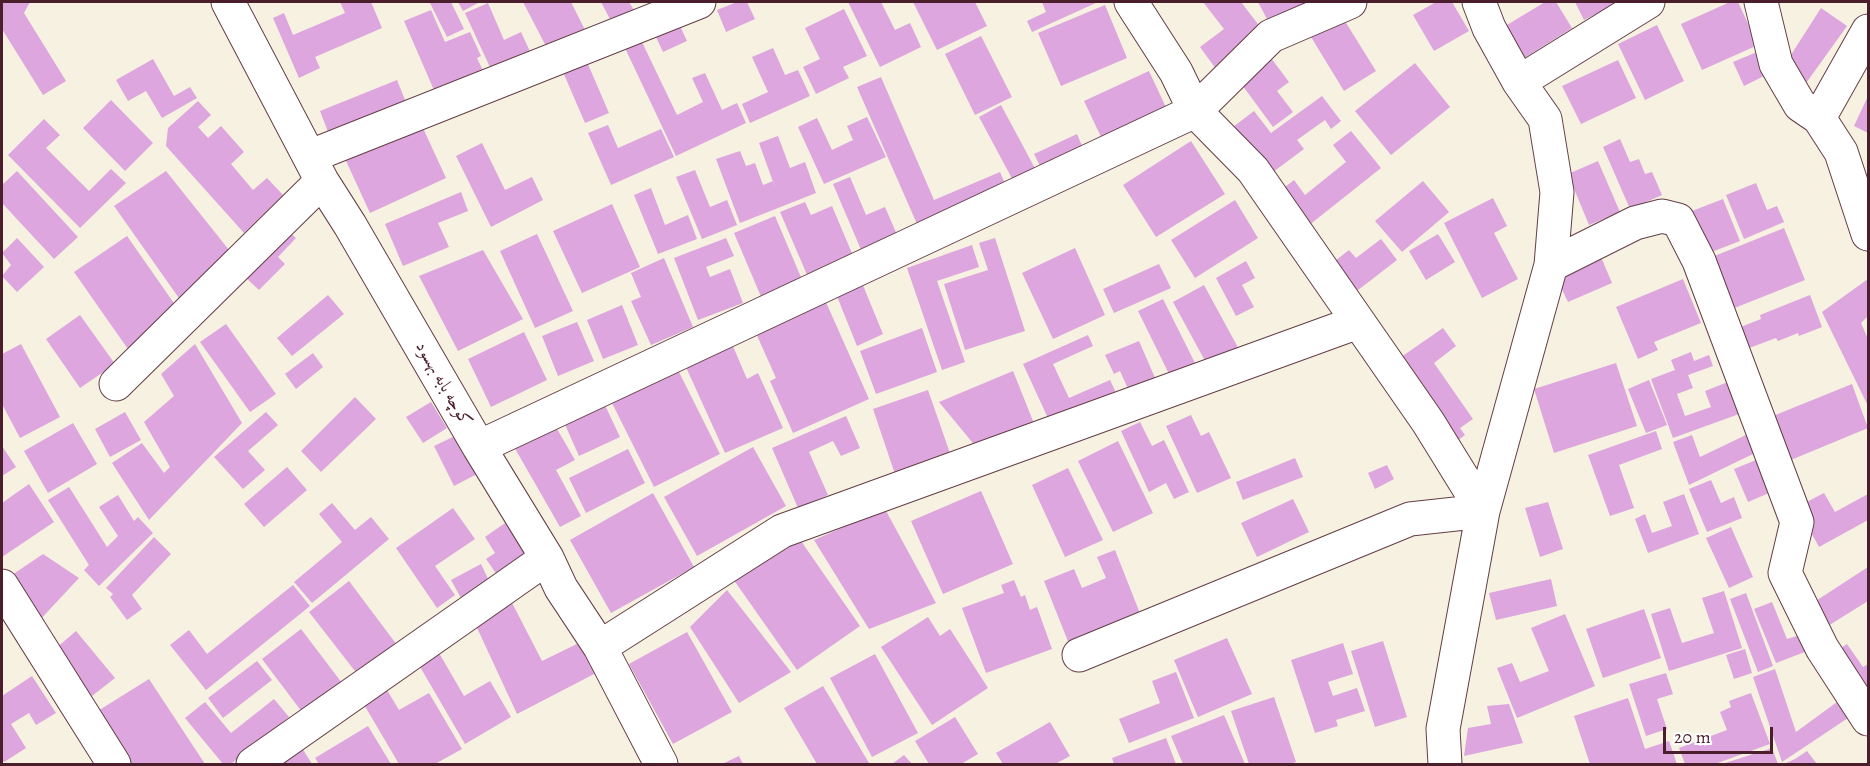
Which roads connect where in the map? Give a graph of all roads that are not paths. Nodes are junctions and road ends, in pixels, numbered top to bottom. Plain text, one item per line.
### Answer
1 (228, 2) edge
2 (699, 2) edge
3 (1131, 2) edge
4 (1350, 2) edge
5 (1479, 2) edge
6 (1648, 2) edge
7 (1761, 2) edge
8 (1869, 31) edge
9 (1519, 82) junction
10 (1195, 111) junction
11 (1819, 118) junction
12 (317, 168) junction
13 (1869, 234) edge
14 (1551, 265) junction
15 (1358, 322) junction
16 (116, 384) dead end
17 (479, 447) junction
18 (1483, 511) junction
19 (548, 558) junction
20 (2, 586) edge
21 (600, 647) junction
22 (1079, 655) dead end
23 (1869, 719) edge
24 (114, 765) edge
25 (253, 765) edge
26 (661, 765) edge
27 (1445, 765) edge

1 - 12 street, کوچه بابه بهسود
2 - 12 street
3 - 10 street
4 - 10 street
5 - 9 street
6 - 9 street
7 - 11 street
8 - 11 street
9 - 14 street
10 - 15 street
10 - 17 street
11 - 13 street
12 - 16 street
12 - 17 street, کوچه بابه بهسود
14 - 18 street
14 - 23 street
15 - 18 street
15 - 21 street
17 - 19 street, کوچه بابه بهسود
18 - 22 street
18 - 27 street
19 - 21 street, کوچه بابه بهسود
19 - 25 street
20 - 24 street
21 - 26 street, کوچه بابه بهسود

